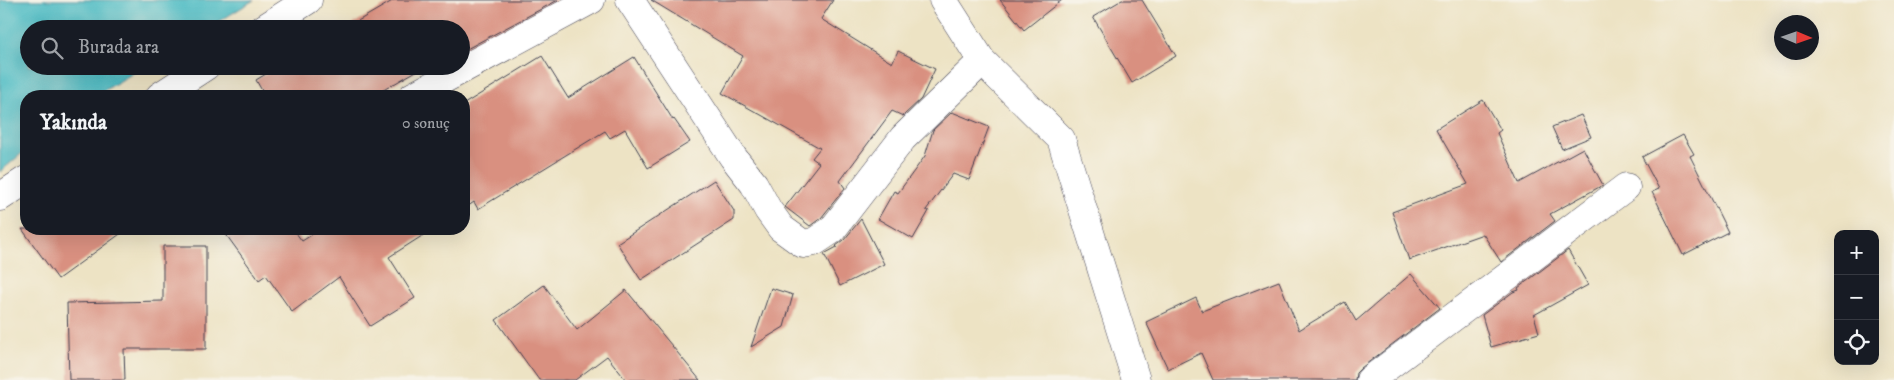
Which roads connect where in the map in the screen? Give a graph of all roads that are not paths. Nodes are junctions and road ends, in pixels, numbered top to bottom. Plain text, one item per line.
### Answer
1 (308, 0) edge
2 (591, 0) edge
3 (630, 0) edge
4 (943, 0) edge
5 (277, 20) edge
6 (982, 61) junction
7 (470, 65) edge
8 (195, 75) edge
9 (452, 75) edge
10 (176, 90) edge
11 (424, 90) edge
12 (20, 184) edge
13 (1626, 187) dead end
14 (0, 197) edge
15 (1136, 380) edge
16 (1370, 380) edge

1 - 5 street
2 - 7 street
3 - 6 street
4 - 6 street
6 - 15 street
8 - 10 street
9 - 11 street
12 - 14 street
13 - 16 street

